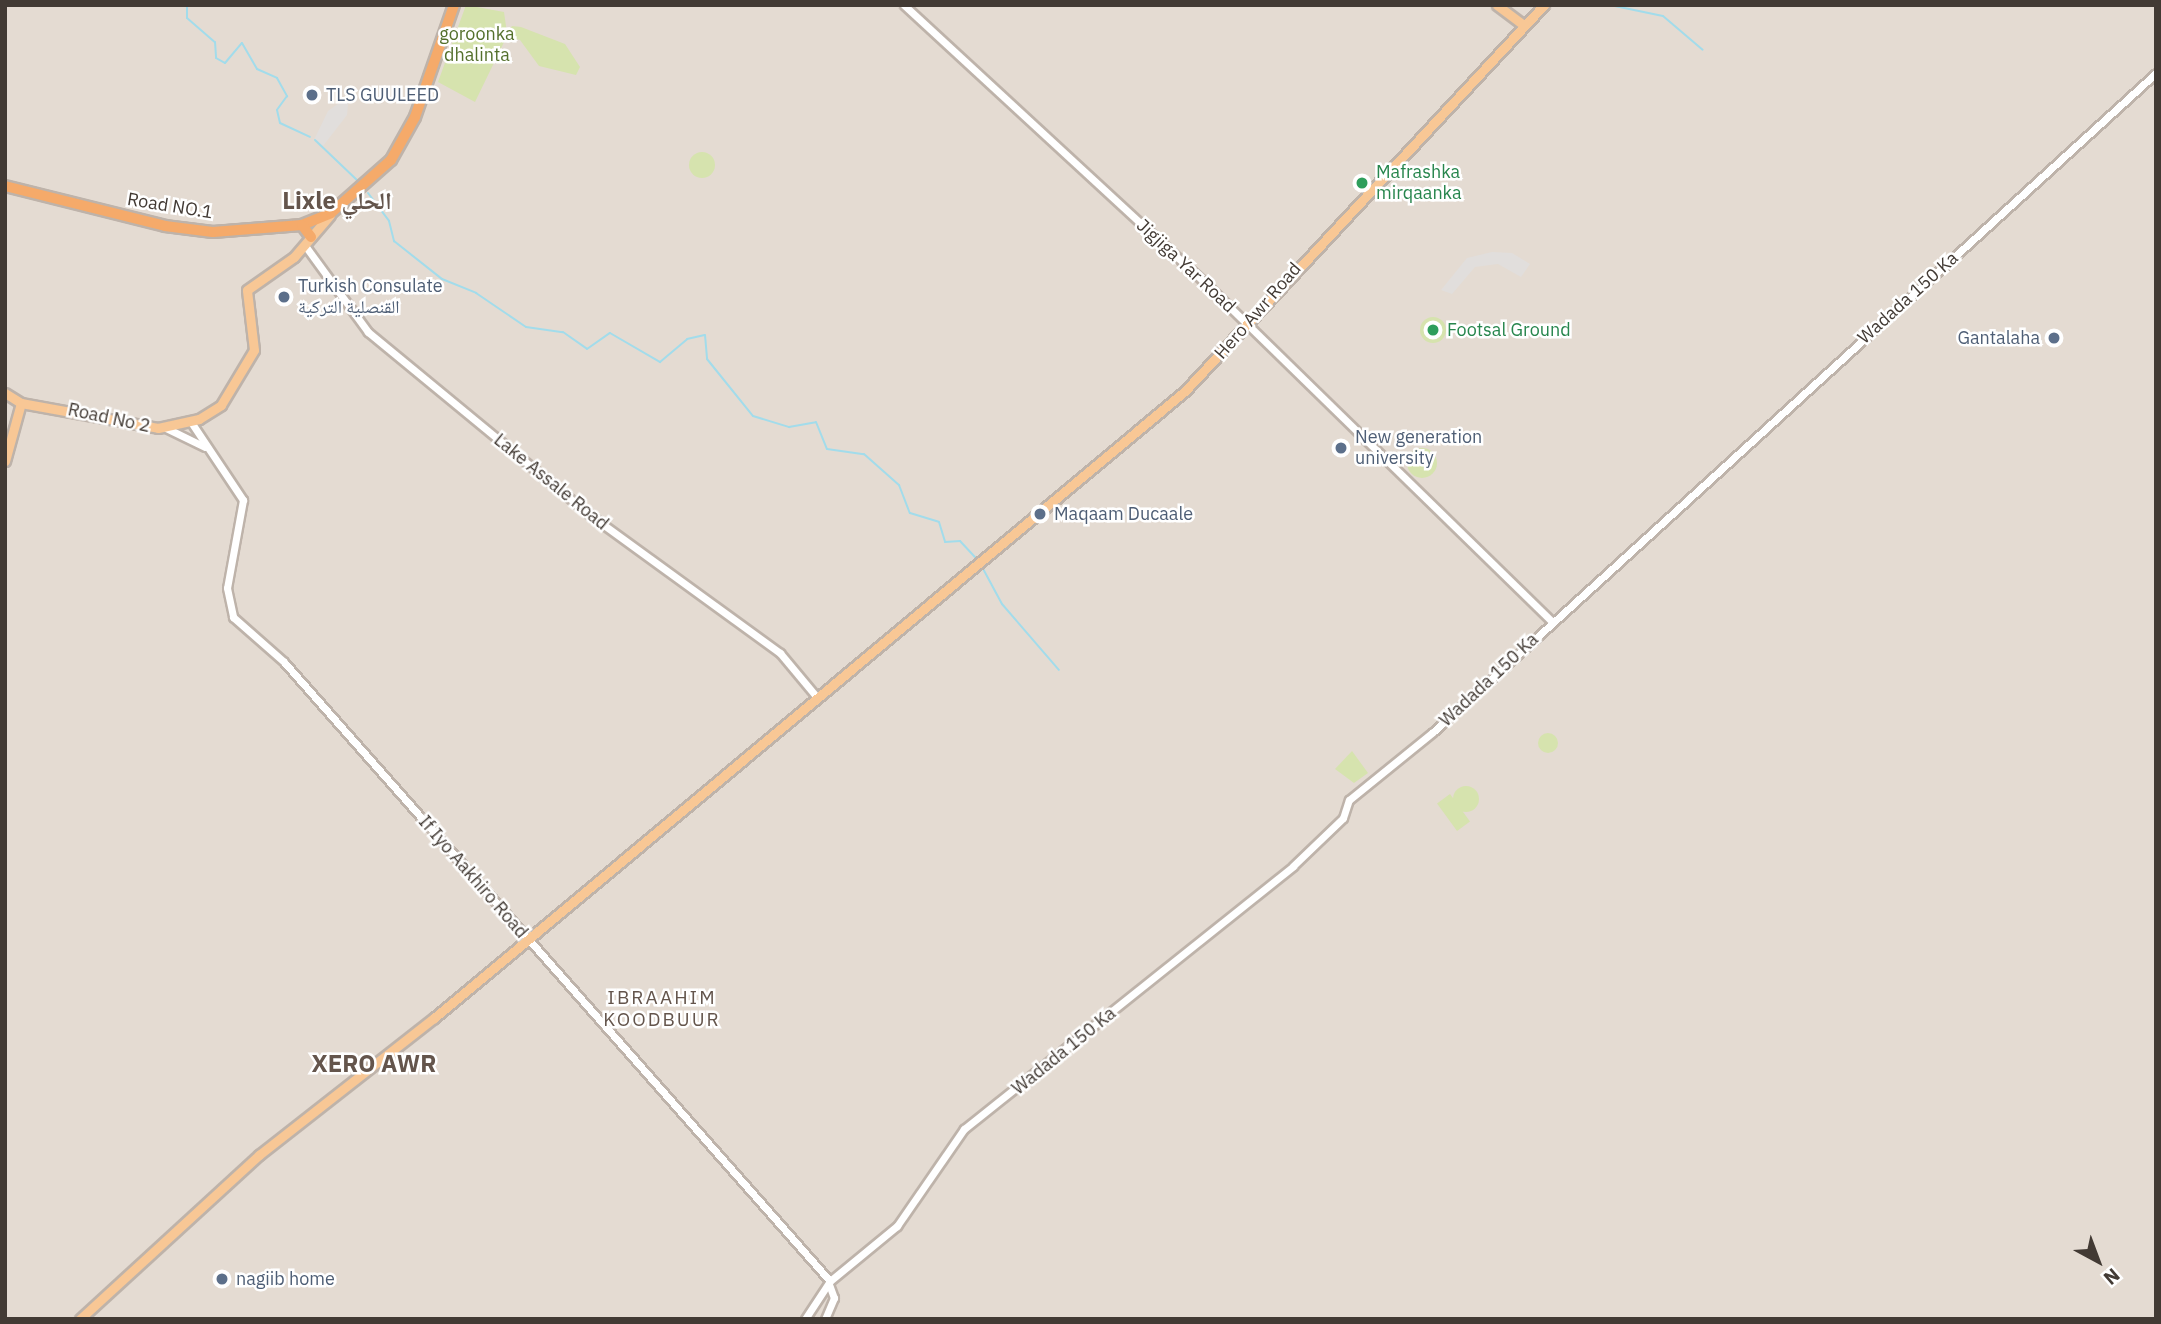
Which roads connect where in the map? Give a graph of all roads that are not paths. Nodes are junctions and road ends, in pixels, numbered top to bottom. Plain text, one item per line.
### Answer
1 (454, 5) edge
2 (904, 5) edge
3 (1497, 5) edge
4 (1544, 5) edge
5 (1524, 25) junction
6 (2156, 73) edge
7 (5, 186) edge
8 (331, 213) junction
9 (302, 225) junction
10 (308, 242) junction
11 (1245, 322) junction
12 (5, 393) edge
13 (21, 403) junction
14 (191, 422) junction
15 (166, 428) junction
16 (205, 447) junction
17 (5, 461) edge
18 (1552, 622) junction
19 (816, 696) junction
20 (527, 939) junction
21 (829, 1283) junction
22 (80, 1319) edge
23 (805, 1319) edge
24 (825, 1319) edge

1 - 8 highway, Road NO.1
2 - 11 street, Jigjiga Yar Road
3 - 5 main road
4 - 5 main road, Hero Awr Road
5 - 11 main road, Hero Awr Road
6 - 18 street, Wadada 150 Ka
7 - 9 highway, Road NO.1
8 - 9 highway, Road NO.1
8 - 10 main road, Road No 2
9 - 10 highway
10 - 14 main road, Road No 2
10 - 19 street, Lake Assale Road
11 - 18 street, Jigjiga Yar Road
11 - 19 main road, Hero Awr Road
12 - 13 main road
13 - 15 main road, Road No 2
13 - 17 main road
14 - 15 main road, Road No 2
14 - 16 street, If Iyo Aakhiro Road
15 - 16 street
16 - 20 street, If Iyo Aakhiro Road
18 - 21 street, Wadada 150 Ka
19 - 20 main road, Hero Awr Road
20 - 21 street, If Iyo Aakhiro Road
20 - 22 main road, Hero Awr Road
21 - 23 street, Wadada 150 Ka
21 - 24 street

